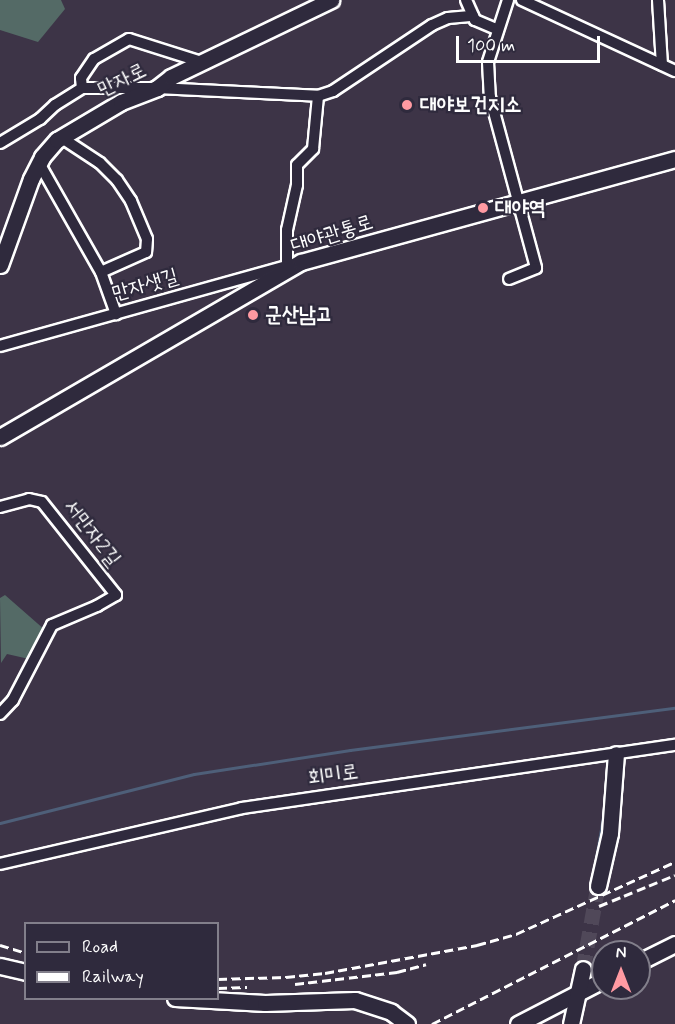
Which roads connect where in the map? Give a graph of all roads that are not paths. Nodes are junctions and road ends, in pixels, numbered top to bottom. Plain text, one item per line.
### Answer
1 (331, 0) edge
2 (466, 0) edge
3 (508, 0) edge
4 (522, 0) edge
5 (658, 0) edge
6 (473, 16) junction
7 (498, 30) junction
8 (202, 62) junction
9 (662, 64) junction
10 (675, 71) edge
11 (82, 88) junction
12 (158, 88) junction
13 (318, 96) junction
14 (62, 138) junction
15 (0, 143) edge
16 (675, 159) edge
17 (39, 163) junction
18 (520, 202) junction
19 (294, 264) junction
20 (0, 265) edge
21 (101, 272) junction
22 (509, 279) dead end
23 (116, 314) junction
24 (0, 346) edge
25 (0, 437) edge
26 (0, 507) edge
27 (0, 714) edge
28 (675, 745) edge
29 (616, 754) junction
30 (0, 864) edge
31 (598, 886) tunnel mouth
32 (675, 944) edge
33 (651, 956) edge
34 (0, 966) edge
35 (583, 969) tunnel mouth
36 (24, 972) edge
37 (591, 986) edge
38 (577, 994) junction
39 (198, 1000) edge
40 (406, 1024) edge
41 (518, 1024) edge
42 (571, 1024) edge

1 - 8 street, 만자로
2 - 6 street
3 - 7 street
4 - 9 street
5 - 9 street
6 - 7 street
6 - 13 street
7 - 18 street
8 - 11 street
8 - 12 street, 만자로
9 - 10 street
11 - 12 street
11 - 15 street
12 - 13 street
12 - 14 street, 만자로
13 - 19 street
14 - 17 street, 만자로
14 - 21 street
16 - 18 street, 대야관통로
17 - 20 street, 만자로
17 - 21 street
18 - 19 street, 대야관통로
18 - 22 street
19 - 23 street, 만자샛길
19 - 25 street, 대야관통로
21 - 23 street
23 - 24 street, 만자샛길
26 - 27 street, 서만자2길
28 - 29 street, 회미로
29 - 30 street, 회미로
29 - 31 street
32 - 33 street
34 - 36 street
35 - 38 street
37 - 38 street
38 - 41 street
38 - 42 street
39 - 40 street

